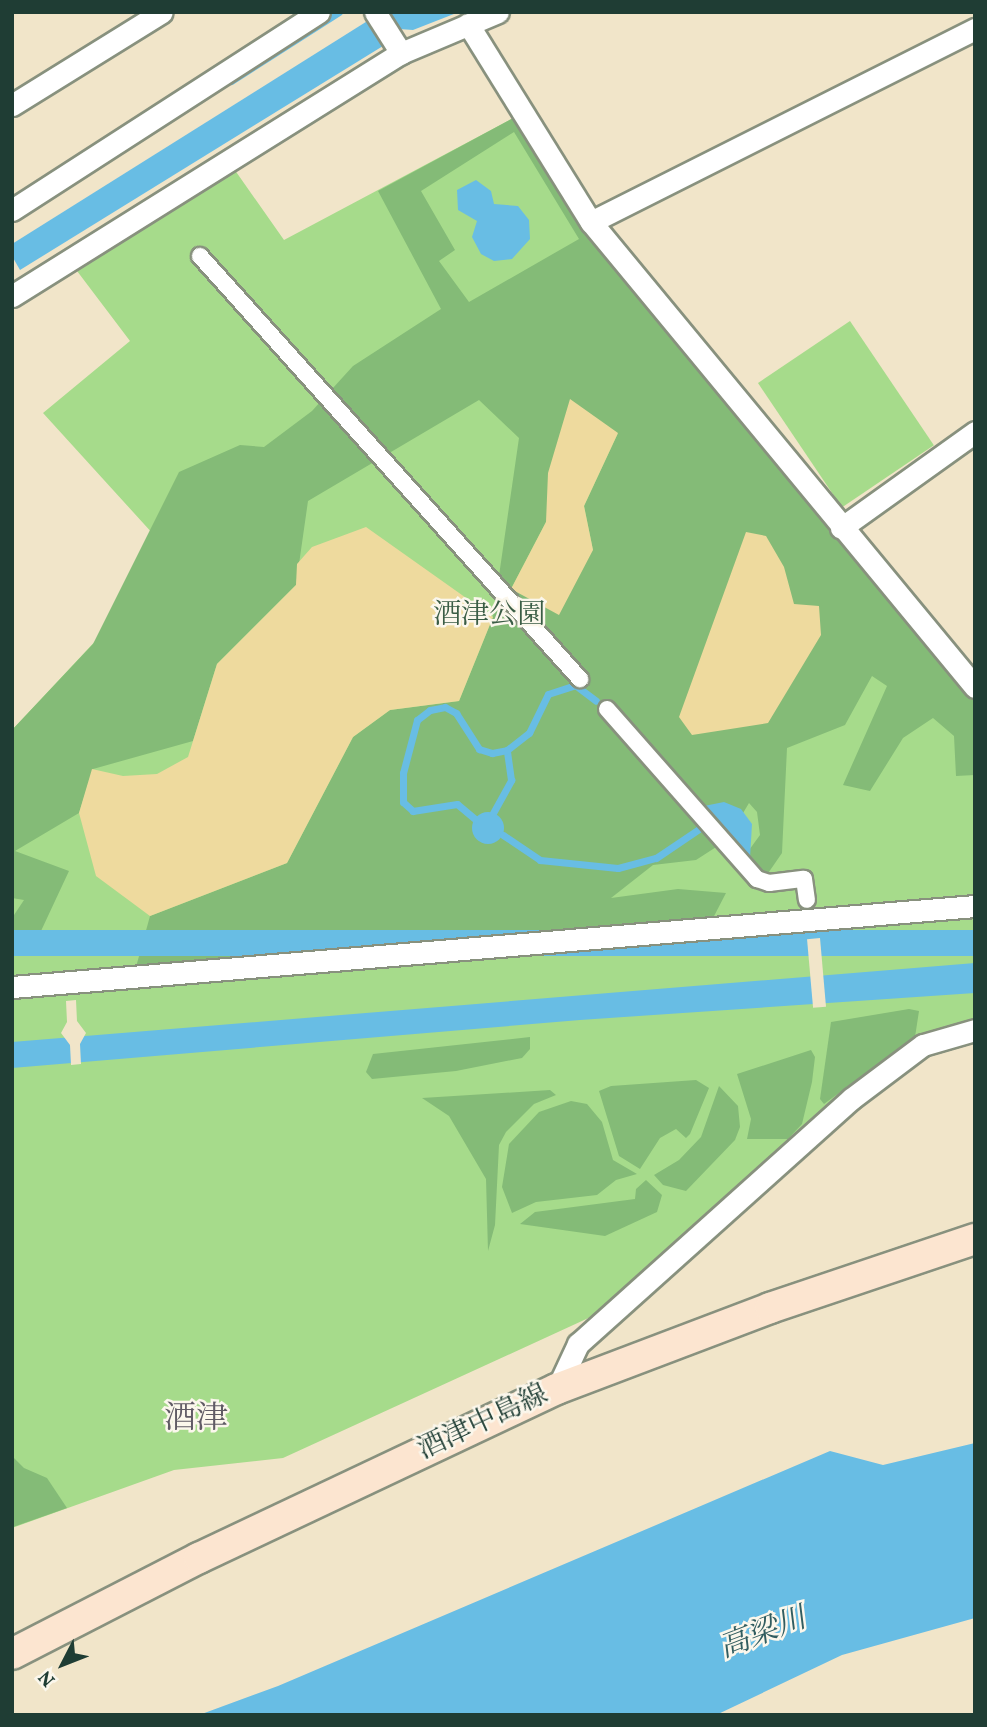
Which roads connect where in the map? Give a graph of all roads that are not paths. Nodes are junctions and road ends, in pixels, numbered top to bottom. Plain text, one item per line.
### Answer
1 (162, 12) edge
2 (318, 12) edge
3 (375, 12) edge
4 (498, 12) edge
5 (468, 24) junction
6 (975, 29) edge
7 (398, 48) junction
8 (12, 105) edge
9 (12, 210) edge
10 (591, 222) junction
11 (200, 256) dead end
12 (20, 287) edge
13 (975, 432) edge
14 (841, 528) junction
15 (580, 679) dead end
16 (975, 687) edge
17 (607, 709) dead end
18 (807, 900) dead end
19 (975, 906) edge
20 (12, 987) edge
21 (975, 1030) edge
22 (975, 1239) edge
23 (557, 1388) junction
24 (12, 1654) edge

1 - 8 street
2 - 9 street
3 - 7 street
4 - 5 street
5 - 7 street
5 - 10 street
6 - 10 street
7 - 12 street
10 - 14 street
11 - 15 street
13 - 14 street
14 - 16 street
17 - 18 street
19 - 20 street
21 - 23 street
22 - 23 main road, 酒津中島線
23 - 24 main road, 酒津中島線

